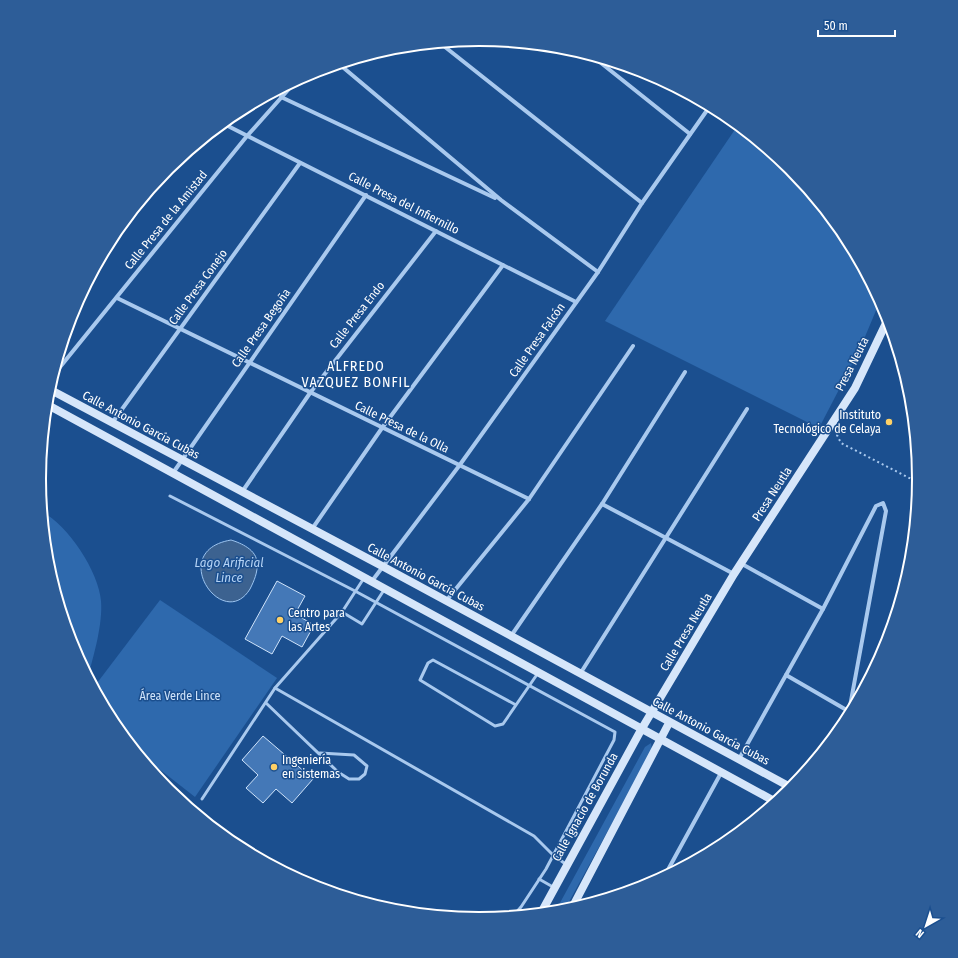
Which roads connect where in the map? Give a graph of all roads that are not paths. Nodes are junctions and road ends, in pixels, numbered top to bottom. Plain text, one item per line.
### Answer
1 (446, 48) edge
2 (603, 65) edge
3 (344, 68) edge
4 (286, 91) edge
5 (281, 97) junction
6 (707, 111) edge
7 (228, 126) edge
8 (690, 134) junction
9 (247, 136) junction
10 (300, 163) junction
11 (366, 195) junction
12 (501, 200) junction
13 (642, 203) junction
14 (436, 230) junction
15 (503, 265) junction
16 (598, 272) junction
17 (117, 298) junction
18 (576, 302) junction
19 (884, 327) edge
20 (180, 330) junction
21 (633, 346) dead end
22 (249, 363) junction
23 (61, 367) edge
24 (685, 372) dead end
25 (55, 392) edge
26 (310, 393) junction
27 (52, 407) edge
28 (747, 409) dead end
29 (112, 423) junction
30 (382, 428) junction
31 (822, 438) joint
32 (182, 460) junction
33 (459, 466) junction
34 (173, 473) junction
35 (242, 492) junction
36 (170, 496) dead end
37 (529, 498) junction
38 (602, 504) junction
39 (311, 530) junction
40 (666, 537) junction
41 (742, 564) junction
42 (382, 566) junction
43 (734, 574) junction
44 (364, 577) junction
45 (372, 581) junction
46 (384, 588) junction
47 (355, 591) junction
48 (376, 602) junction
49 (445, 602) junction
50 (823, 609) junction
51 (342, 612) junction
52 (511, 636) junction
53 (538, 672) junction
54 (580, 674) junction
55 (786, 675) junction
56 (529, 686) junction
57 (275, 688) junction
58 (853, 698) edge
59 (266, 703) junction
60 (516, 705) junction
61 (845, 711) edge
62 (652, 713) junction
63 (669, 723) junction
64 (641, 730) junction
65 (660, 739) junction
66 (320, 753) junction
67 (739, 760) junction
68 (721, 773) junction
69 (785, 785) edge
70 (202, 799) dead end
71 (770, 799) edge
72 (552, 855) junction
73 (567, 865) junction
74 (669, 868) edge
75 (539, 879) junction
76 (554, 888) junction
77 (576, 901) edge
78 (544, 907) edge
79 (519, 910) edge

1 - 13 street
2 - 8 street
3 - 12 street
4 - 5 street, Calle Presa de la Amistad
5 - 9 street, Calle Presa de la Amistad
5 - 12 street
6 - 8 street, Calle Presa Falcón
7 - 9 street, Calle Presa del Infiernillo
8 - 13 street, Calle Presa Falcón
9 - 10 street, Calle Presa del Infiernillo
9 - 17 street, Calle Presa de la Amistad
10 - 11 street, Calle Presa del Infiernillo
10 - 20 street, Calle Presa Conejo
11 - 14 street, Calle Presa del Infiernillo
11 - 22 street, Calle Presa Begoña
12 - 16 street
13 - 16 street, Calle Presa Falcón
14 - 15 street, Calle Presa del Infiernillo
14 - 26 street, Calle Presa Endo
15 - 18 street, Calle Presa del Infiernillo
15 - 30 street
16 - 18 street, Calle Presa Falcón
17 - 20 street, Calle Presa de la Olla
17 - 23 street, Calle Presa de la Amistad
18 - 33 street, Calle Presa Falcón
19 - 31 street, Presa Neuta
20 - 22 street, Calle Presa de la Olla
20 - 29 street, Calle Presa Conejo
21 - 37 street
22 - 26 street, Calle Presa de la Olla
22 - 32 street, Calle Presa Begoña
24 - 38 street
25 - 29 street, Calle Antonio García Cubas
26 - 30 street, Calle Presa de la Olla
26 - 35 street, Calle Presa Endo
27 - 34 street
28 - 40 street
29 - 32 street, Calle Antonio García Cubas
30 - 33 street, Calle Presa de la Olla
30 - 39 street
31 - 41 street, Presa Neutla
32 - 34 street, Calle Presa Begoña
32 - 35 street, Calle Antonio García Cubas
33 - 37 street, Calle Presa de la Olla
33 - 42 street, Calle Presa Falcón
34 - 44 street
35 - 39 street, Calle Antonio García Cubas
36 - 47 lane
37 - 49 street
38 - 40 street
38 - 52 street
39 - 42 street, Calle Antonio García Cubas
40 - 43 street
40 - 54 street
41 - 43 street, Calle Presa Neutla
41 - 50 street
42 - 45 street, Calle Presa Falcón
42 - 49 street, Calle Antonio García Cubas
43 - 62 street, Calle Presa Neutla
44 - 45 street
44 - 47 lane
45 - 46 street
46 - 48 lane
46 - 53 street
47 - 48 lane
47 - 51 lane
48 - 51 lane
48 - 56 lane
49 - 52 street, Calle Antonio García Cubas
50 - 55 street
50 - 58 street
51 - 57 lane
52 - 54 street, Calle Antonio García Cubas
53 - 56 lane
53 - 64 street
54 - 62 street, Calle Antonio García Cubas
55 - 61 street
55 - 67 street
56 - 60 lane
56 - 72 lane
57 - 59 lane
57 - 72 lane
59 - 66 lane
59 - 70 lane
60 - 60 lane
62 - 63 street, Calle Antonio García Cubas
62 - 64 street, Calle Ignacio de Borunda
63 - 65 street
63 - 67 street, Calle Antonio García Cubas
64 - 65 street
64 - 73 street, Calle Ignacio de Borunda
65 - 68 street
65 - 77 street
66 - 66 lane
67 - 69 street, Calle Antonio García Cubas
68 - 71 street
68 - 74 street
72 - 73 lane
72 - 75 lane
73 - 76 street, Calle Ignacio de Borunda
75 - 76 lane
75 - 79 lane
76 - 78 street, Calle Ignacio de Borunda

